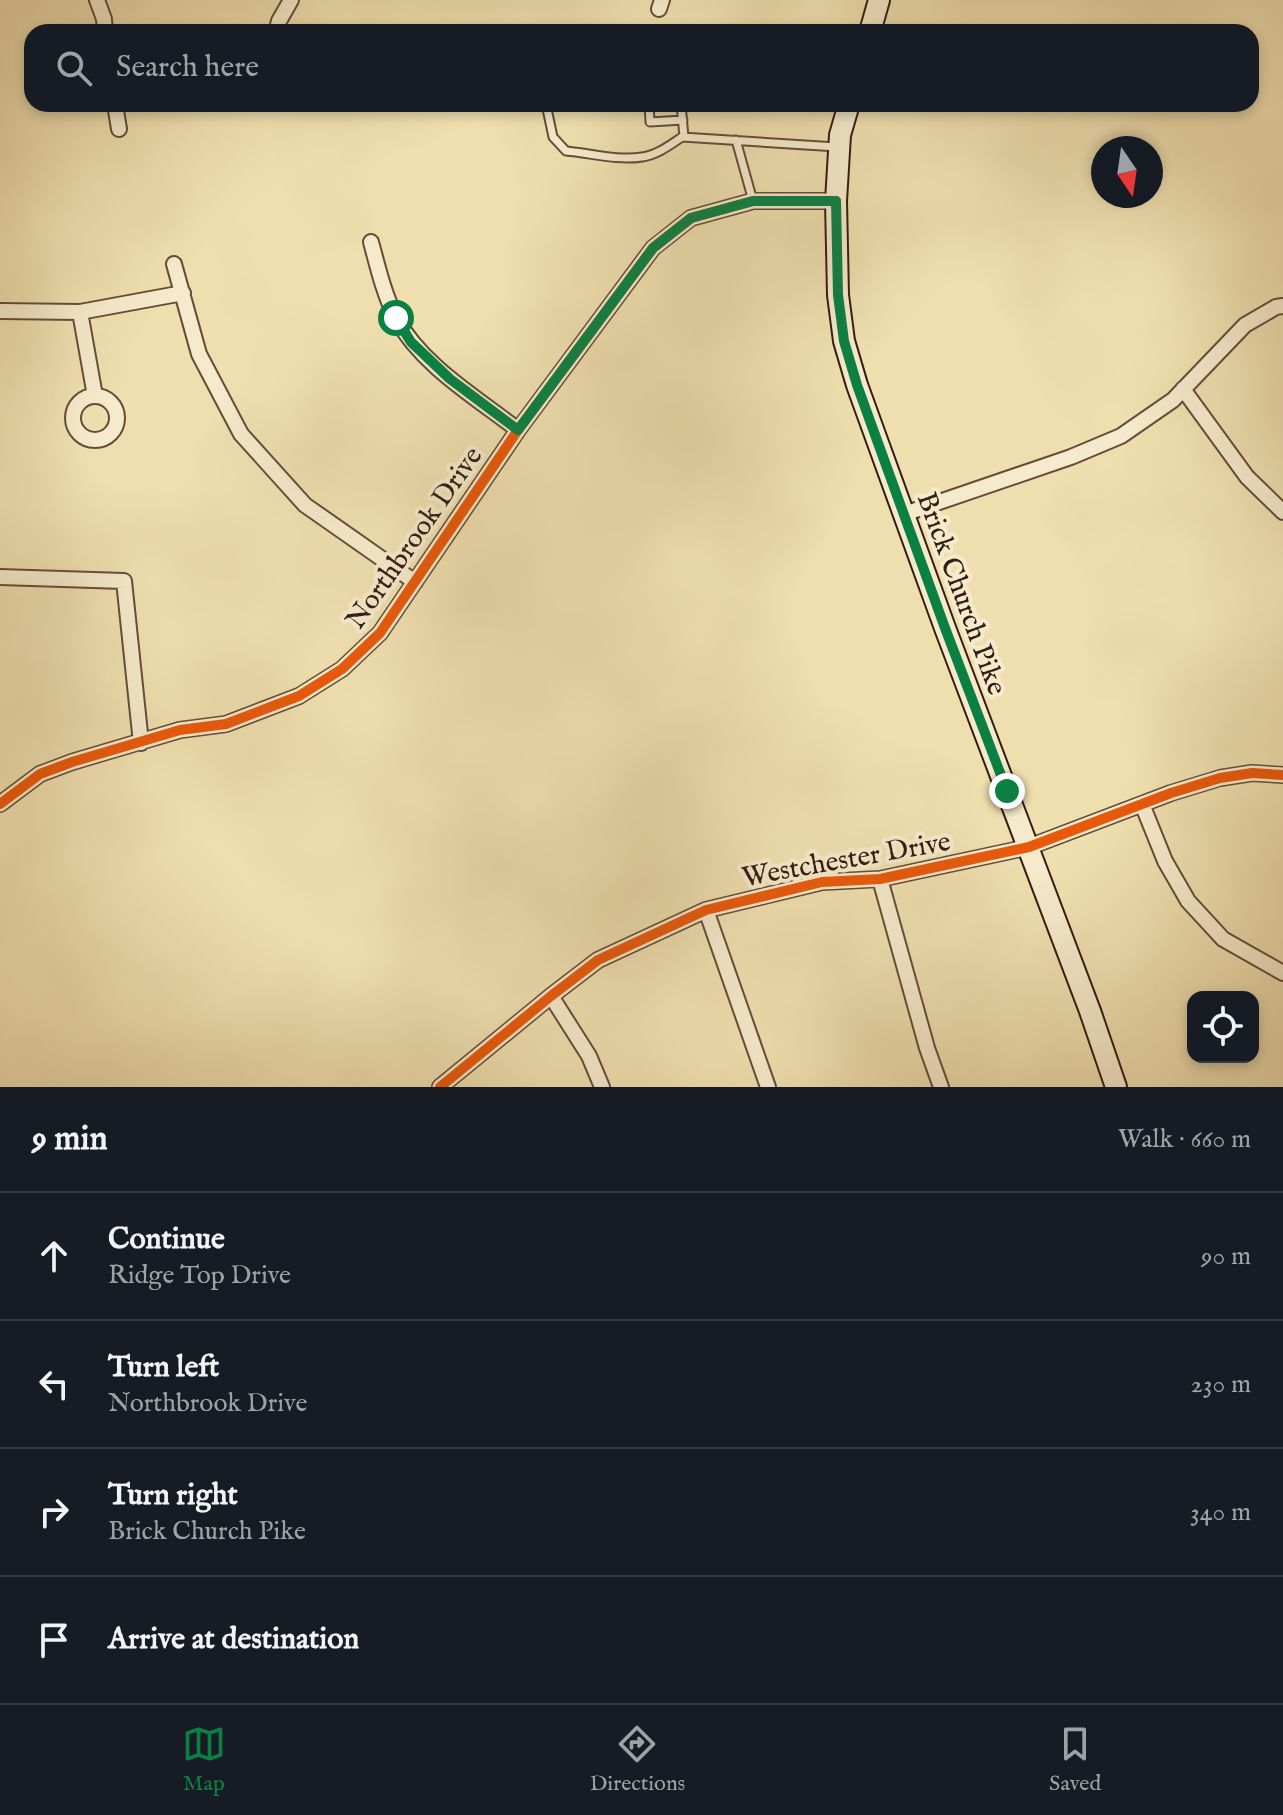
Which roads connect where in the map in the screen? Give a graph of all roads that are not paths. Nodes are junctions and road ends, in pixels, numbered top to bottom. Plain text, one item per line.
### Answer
1 (97, 0) edge
2 (291, 0) edge
3 (879, 0) edge
4 (104, 24) edge
5 (278, 24) edge
6 (872, 24) edge
7 (116, 112) edge
8 (546, 112) edge
9 (649, 112) edge
10 (682, 112) edge
11 (847, 112) edge
12 (683, 120) junction
13 (119, 129) dead end
14 (684, 137) junction
15 (736, 140) junction
16 (839, 147) junction
17 (753, 201) junction
18 (836, 201) junction
19 (371, 242) dead end
20 (174, 264) dead end
21 (183, 293) junction
22 (1283, 306) edge
23 (0, 311) edge
24 (80, 312) junction
25 (1183, 389) junction
26 (95, 396) dead end
27 (518, 430) junction
28 (1283, 512) edge
29 (904, 514) junction
30 (0, 577) edge
31 (415, 582) junction
32 (141, 743) junction
33 (1283, 775) edge
34 (0, 804) edge
35 (1142, 804) junction
36 (1029, 847) junction
37 (880, 879) junction
38 (706, 910) junction
39 (1283, 973) edge
40 (551, 996) junction
41 (440, 1087) edge
42 (602, 1087) edge
43 (768, 1087) edge
44 (941, 1087) edge
45 (1116, 1087) edge

1 - 4 street
2 - 5 street
3 - 6 main road
7 - 13 street
8 - 14 lane
9 - 12 lane
10 - 12 lane
11 - 16 main road, Brick Church Pike
12 - 14 lane
14 - 15 lane
15 - 16 lane
15 - 17 lane
16 - 18 main road, Brick Church Pike
17 - 18 street, Northbrook Drive
17 - 27 street, Northbrook Drive
18 - 29 main road, Brick Church Pike
19 - 27 street
20 - 21 street
21 - 24 street
21 - 31 street
22 - 25 street
23 - 24 street
24 - 26 street
25 - 28 street
25 - 29 street
27 - 31 street, Northbrook Drive
29 - 36 main road, Brick Church Pike
30 - 32 street
31 - 32 street, Northbrook Drive
32 - 34 street, Northbrook Drive
33 - 35 street, Westchester Drive
35 - 36 street, Westchester Drive
35 - 39 street
36 - 37 street, Westchester Drive
36 - 45 main road, Brick Church Pike
37 - 38 street, Westchester Drive
37 - 44 street
38 - 40 street, Westchester Drive
38 - 43 street
40 - 41 street, Westchester Drive
40 - 42 street

